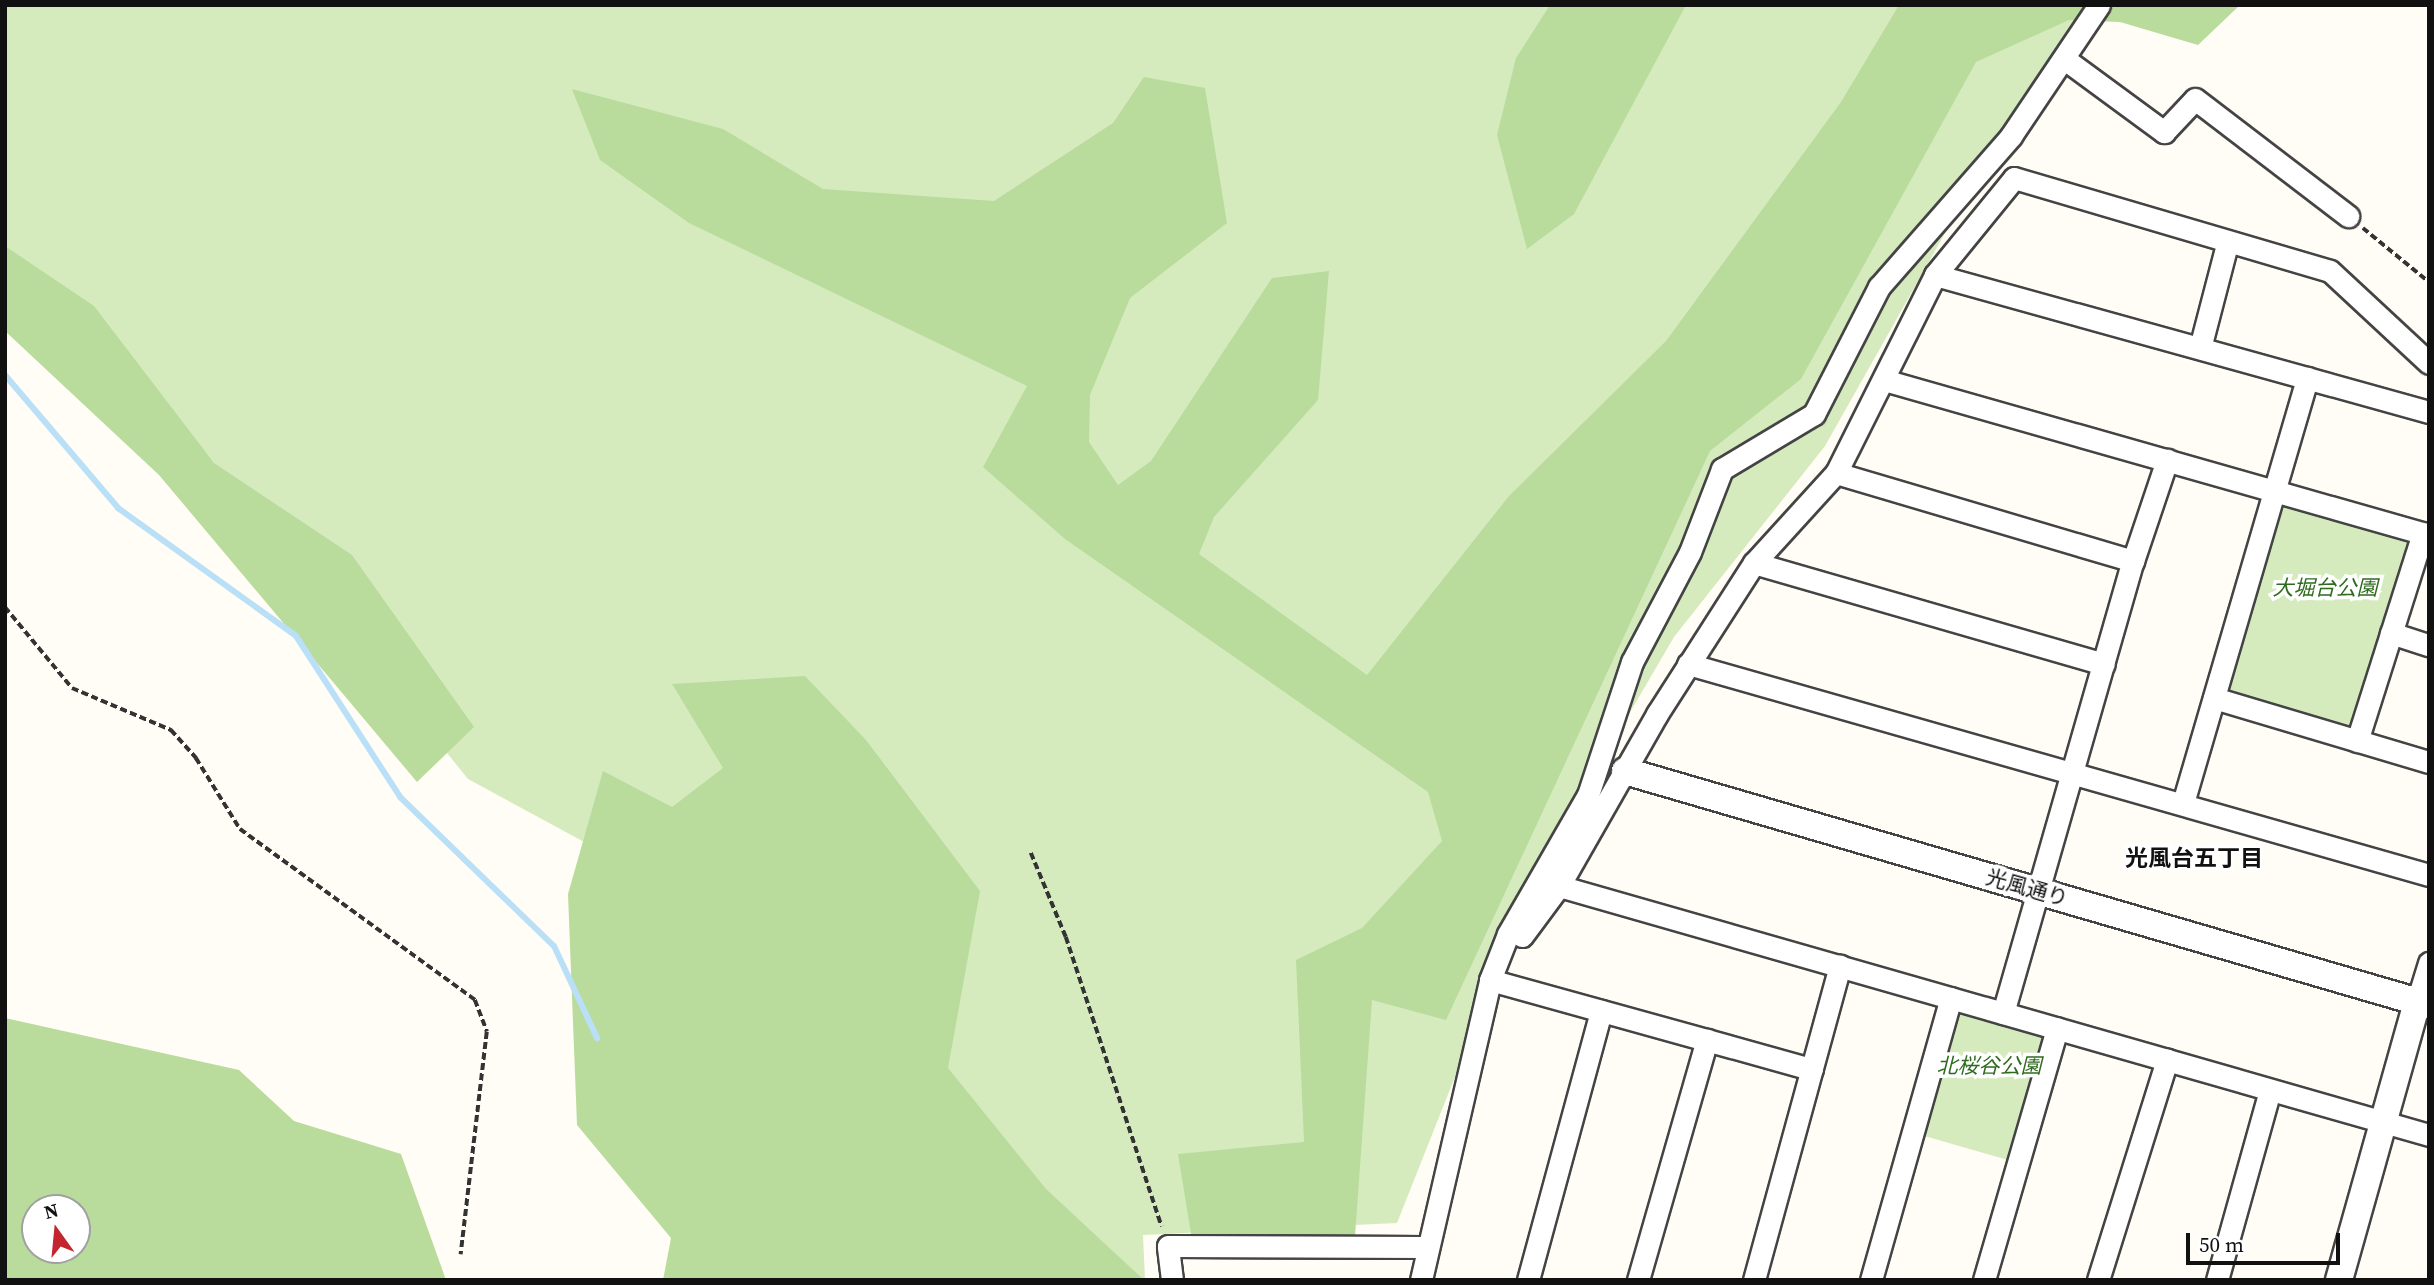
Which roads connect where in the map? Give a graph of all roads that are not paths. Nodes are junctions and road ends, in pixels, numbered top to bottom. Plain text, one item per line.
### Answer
1 (2099, 5) edge
2 (2066, 60) junction
3 (2348, 216) road end
4 (2227, 244) junction
5 (1936, 275) junction
6 (2200, 348) junction
7 (2429, 363) edge
8 (2307, 378) junction
9 (1884, 380) junction
10 (2429, 412) edge
11 (2168, 460) junction
12 (1836, 473) junction
13 (2275, 489) junction
14 (2426, 534) edge
15 (2133, 561) junction
16 (1754, 563) junction
17 (2391, 633) junction
18 (2429, 645) edge
19 (1688, 664) junction
20 (2104, 664) junction
21 (2214, 698) junction
22 (2357, 741) junction
23 (2429, 762) edge
24 (1625, 771) junction
25 (2073, 771) junction
26 (2183, 803) junction
27 (2429, 875) edge
28 (1559, 886) junction
29 (2040, 892) junction
30 (2429, 964) edge
31 (1840, 966) junction
32 (1489, 980) junction
33 (1951, 998) junction
34 (2423, 1004) edge
35 (1601, 1011) junction
36 (2003, 1013) junction
37 (2057, 1028) junction
38 (1707, 1040) junction
39 (2166, 1060) junction
40 (1812, 1069) junction
41 (2270, 1090) junction
42 (2384, 1122) junction
43 (2429, 1135) edge
44 (1425, 1247) junction
45 (1172, 1280) edge
46 (1421, 1280) edge
47 (1528, 1280) edge
48 (1638, 1280) edge
49 (1754, 1280) edge
50 (1871, 1280) edge
51 (1983, 1280) edge
52 (2098, 1280) edge
53 (2217, 1280) edge
54 (2339, 1280) edge

1 - 2 street
2 - 3 street
2 - 32 street
4 - 5 street
4 - 6 street
4 - 7 street
5 - 6 street
5 - 9 street
6 - 8 street
8 - 10 street
8 - 13 street
9 - 11 street
9 - 12 street
11 - 13 street
11 - 15 street
12 - 15 street
12 - 16 street
13 - 14 street
13 - 21 street
14 - 17 street
15 - 20 street
16 - 19 street
16 - 20 street
17 - 18 street
17 - 22 street
19 - 24 street
19 - 25 street
20 - 25 street
21 - 22 street
21 - 26 street
22 - 23 street
24 - 28 street
24 - 29 street, 光風通り
25 - 26 street
25 - 29 street
26 - 27 street
28 - 31 street
28 - 32 street
29 - 34 street, 光風通り
29 - 36 street
30 - 34 street
31 - 33 street
31 - 40 street
32 - 35 street
32 - 44 street
33 - 36 street
33 - 50 street
34 - 42 street
35 - 38 street
35 - 47 street
36 - 37 street
37 - 39 street
37 - 51 street
38 - 40 street
38 - 48 street
39 - 41 street
39 - 52 street
40 - 49 street
41 - 42 street
41 - 53 street
42 - 43 street
42 - 54 street
44 - 45 street
44 - 46 street

